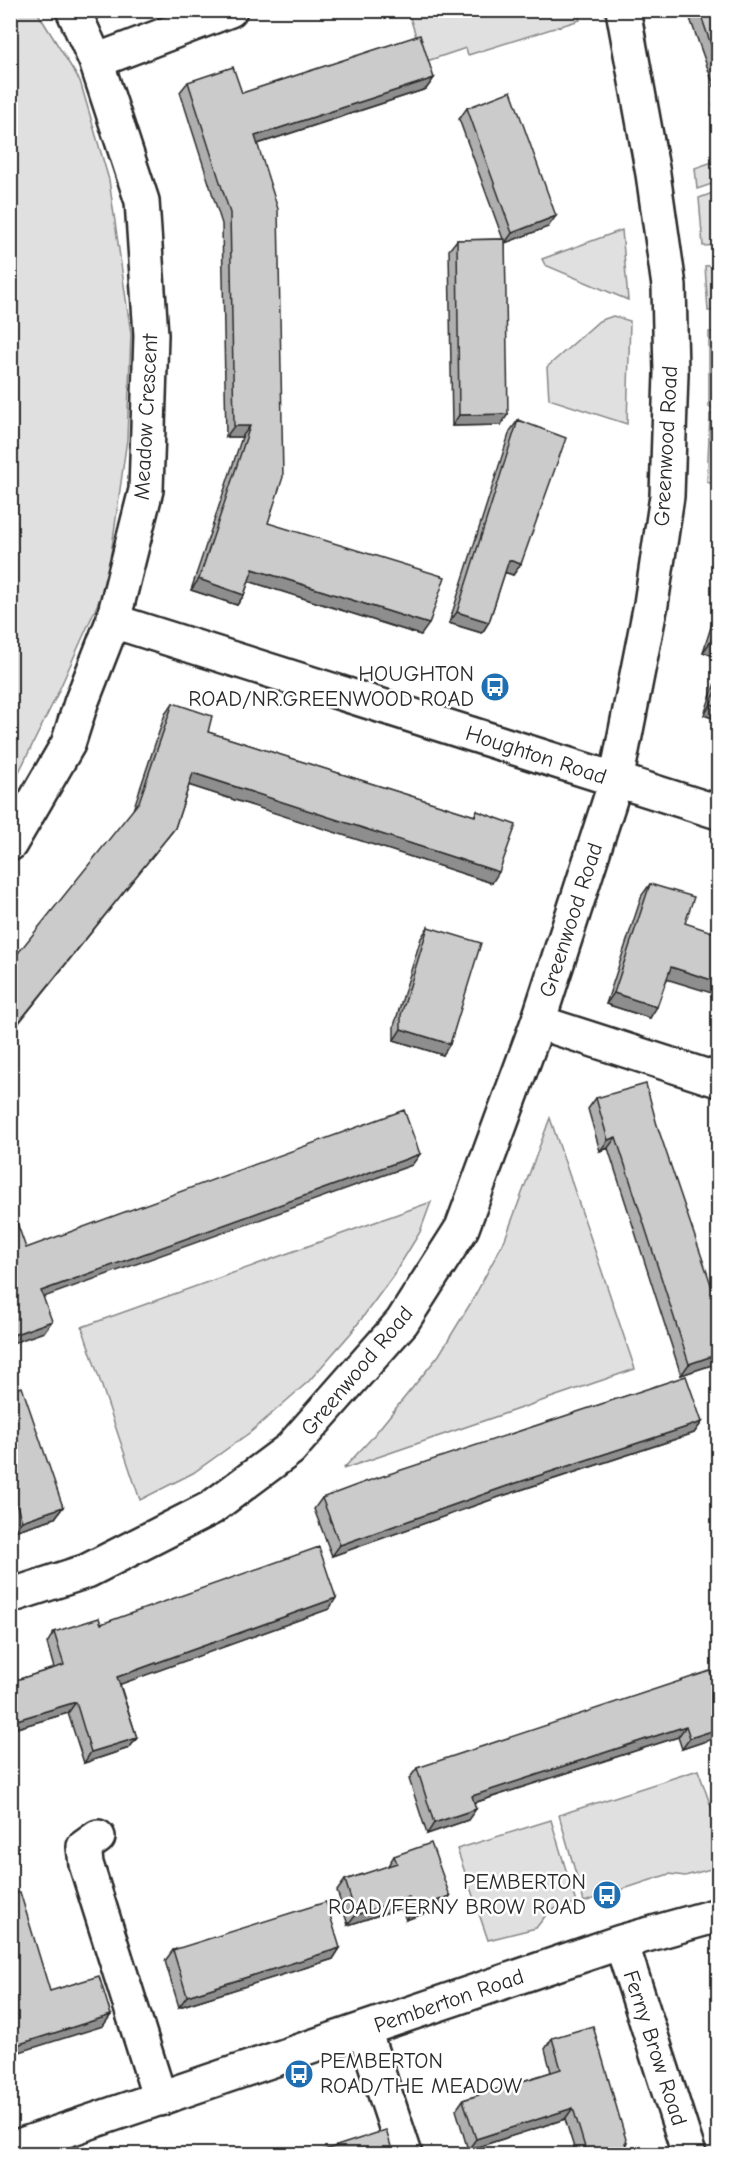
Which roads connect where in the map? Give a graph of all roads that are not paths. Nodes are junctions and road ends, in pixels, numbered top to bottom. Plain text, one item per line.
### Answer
1 (73, 10) edge
2 (230, 10) edge
3 (623, 10) edge
4 (96, 61) junction
5 (113, 621) junction
6 (616, 781) junction
7 (718, 813) edge
8 (10, 844) edge
9 (538, 1022) junction
10 (718, 1080) edge
11 (10, 1596) edge
12 (98, 1837) dead end
13 (718, 1915) edge
14 (621, 1942) junction
15 (364, 2030) junction
16 (160, 2099) junction
17 (10, 2149) edge
18 (405, 2154) edge
19 (689, 2154) edge

1 - 4 street, Meadow Crescent
2 - 4 street
3 - 6 street, Greenwood Road
4 - 5 street, Meadow Crescent
5 - 6 street, Houghton Road
5 - 8 street, Meadow Crescent
6 - 7 street, Houghton Road
6 - 9 street, Greenwood Road
9 - 10 street
9 - 11 street, Greenwood Road
12 - 16 street
13 - 14 street, Pemberton Road
14 - 15 street, Pemberton Road
14 - 19 street, Ferny Brow Road
15 - 16 street, Pemberton Road
15 - 18 street
16 - 17 street, Pemberton Road

